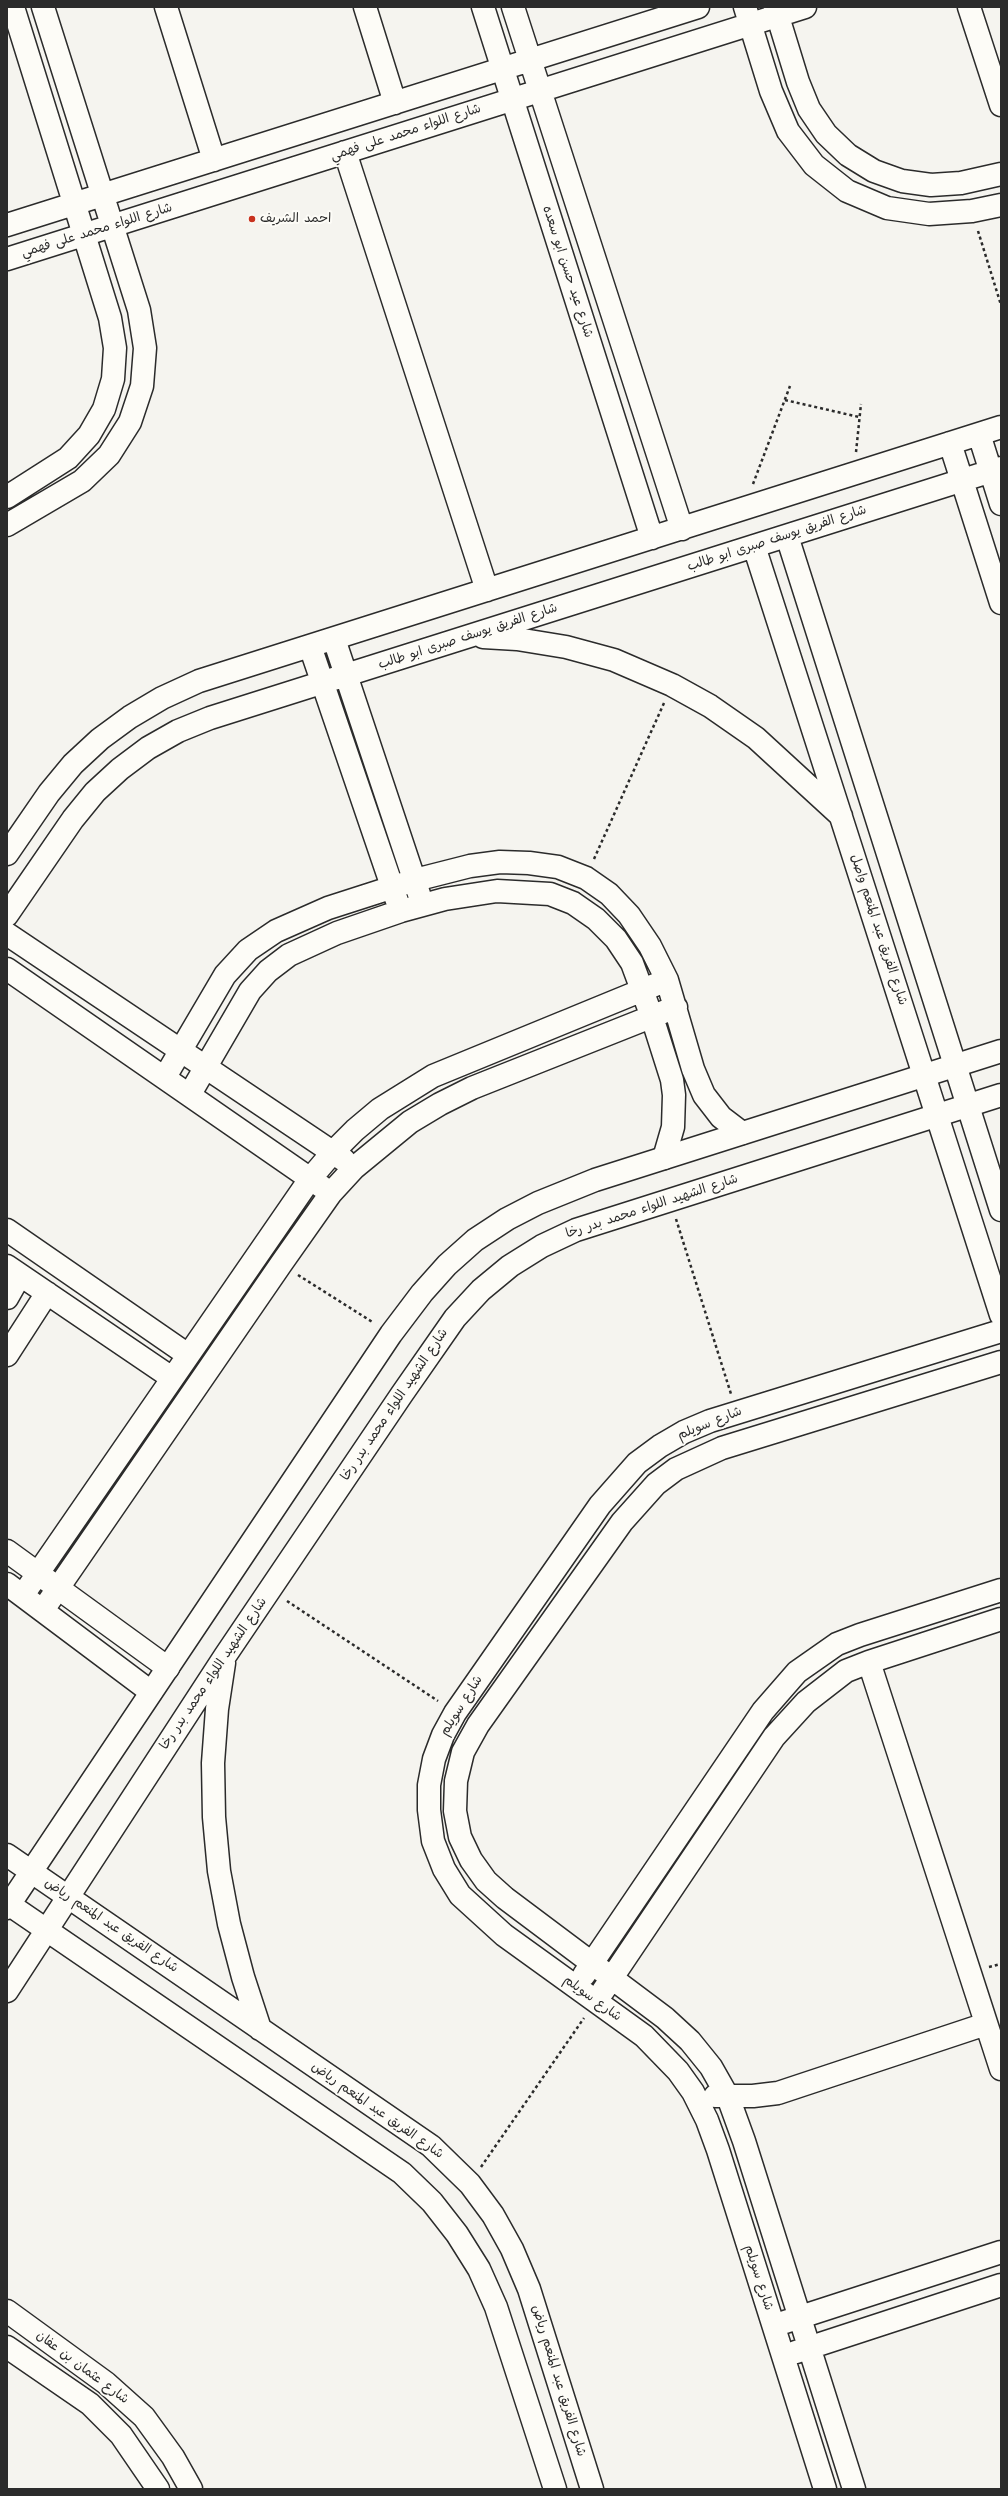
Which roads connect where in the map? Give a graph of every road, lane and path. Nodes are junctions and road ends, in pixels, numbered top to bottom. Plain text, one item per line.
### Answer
1 (13, 7) edge
2 (43, 7) edge
3 (166, 7) edge
4 (365, 7) edge
5 (483, 7) edge
6 (513, 7) edge
7 (698, 7) edge
8 (806, 7) edge
9 (969, 7) edge
10 (776, 11) edge
11 (748, 16) edge
12 (530, 60) junction
13 (503, 69) junction
14 (540, 91) junction
15 (512, 100) junction
16 (395, 103) junction
17 (1001, 105) edge
18 (345, 152) junction
19 (214, 160) junction
20 (1001, 174) edge
21 (103, 195) junction
22 (74, 204) junction
23 (1001, 205) edge
24 (972, 211) junction
25 (7, 225) edge
26 (113, 226) junction
27 (84, 235) junction
28 (7, 259) edge
29 (1001, 305) edge
30 (790, 386) dead end
31 (785, 400) junction
32 (861, 404) dead end
33 (859, 417) junction
34 (1001, 427) edge
35 (979, 434) junction
36 (950, 444) junction
37 (996, 470) edge
38 (854, 474) junction
39 (962, 480) junction
40 (7, 497) edge
41 (1001, 504) edge
42 (743, 509) junction
43 (7, 525) edge
44 (682, 528) junction
45 (787, 536) junction
46 (652, 538) junction
47 (754, 546) junction
48 (488, 590) junction
49 (1001, 603) edge
50 (468, 637) junction
51 (334, 639) junction
52 (310, 646) junction
53 (346, 675) junction
54 (322, 683) junction
55 (672, 685) junction
56 (842, 817) junction
57 (7, 854) edge
58 (586, 878) junction
59 (414, 880) junction
60 (392, 886) junction
61 (423, 905) junction
62 (401, 911) junction
63 (7, 915) edge
64 (302, 918) junction
65 (7, 934) edge
66 (312, 942) junction
67 (7, 969) edge
68 (229, 972) junction
69 (667, 980) junction
70 (643, 990) junction
71 (250, 991) junction
72 (676, 1007) junction
73 (652, 1017) junction
74 (181, 1050) junction
75 (1001, 1051) edge
76 (206, 1066) junction
77 (955, 1066) junction
78 (924, 1075) junction
79 (166, 1077) junction
80 (190, 1094) junction
81 (1001, 1095) edge
82 (968, 1106) junction
83 (937, 1115) junction
84 (742, 1133) junction
85 (333, 1152) junction
86 (664, 1158) junction
87 (354, 1168) junction
88 (310, 1179) junction
89 (332, 1193) junction
90 (670, 1200) junction
91 (1001, 1210) edge
92 (7, 1230) edge
93 (281, 1264) junction
94 (14, 1271) edge
95 (46, 1293) junction
96 (7, 1298) edge
97 (1001, 1315) edge
98 (1001, 1331) edge
99 (391, 1334) junction
100 (7, 1355) edge
101 (188, 1355) junction
102 (1001, 1362) edge
103 (172, 1378) junction
104 (737, 1412) junction
105 (7, 1551) edge
106 (38, 1574) junction
107 (58, 1588) junction
108 (15, 1590) edge
109 (270, 1590) junction
110 (1001, 1590) edge
111 (43, 1610) junction
112 (1001, 1619) edge
113 (225, 1656) junction
114 (869, 1662) junction
115 (168, 1668) junction
116 (152, 1692) junction
117 (455, 1713) junction
118 (7, 1856) edge
119 (31, 1872) junction
120 (68, 1897) junction
121 (8, 1905) edge
122 (46, 1930) junction
123 (592, 1964) junction
124 (612, 1978) junction
125 (576, 1987) junction
126 (7, 1991) edge
127 (596, 2002) junction
128 (986, 2024) junction
129 (260, 2029) junction
130 (1001, 2070) edge
131 (693, 2092) junction
132 (728, 2097) junction
133 (470, 2184) junction
134 (1001, 2252) edge
135 (1001, 2285) edge
136 (7, 2311) edge
137 (799, 2317) junction
138 (773, 2326) junction
139 (7, 2347) edge
140 (809, 2348) junction
141 (783, 2356) junction
142 (158, 2489) edge
143 (191, 2489) edge
144 (555, 2489) edge
145 (592, 2489) edge
146 (825, 2489) edge
147 (854, 2489) edge

1 - 22 street
2 - 21 street
3 - 19 street
4 - 16 street
5 - 13 street, شارع عيد حسن ابو سعده
6 - 12 street
7 - 12 street
8 - 10 street, شارع اللواء محمد على فهمي
9 - 17 street
10 - 11 street, شارع اللواء محمد على فهمي
10 - 20 street
11 - 14 street, شارع اللواء محمد على فهمي
11 - 24 street
12 - 13 street
12 - 14 street
13 - 15 street, شارع عيد حسن ابو سعده
13 - 16 street
14 - 15 street, شارع اللواء محمد على فهمي
14 - 44 street
15 - 18 street, شارع اللواء محمد على فهمي
15 - 46 street, شارع عيد حسن ابو سعده
16 - 19 street
18 - 26 street, شارع اللواء محمد على فهمي
18 - 48 street
19 - 21 street
21 - 22 street
21 - 26 street
22 - 25 street
22 - 27 street
23 - 24 street
24 - 29 path
26 - 27 street, شارع اللواء محمد على فهمي
26 - 43 street
27 - 28 street, شارع اللواء محمد على فهمي
27 - 40 street
30 - 31 path
31 - 33 path
31 - 42 path
32 - 33 path
33 - 38 path
34 - 35 street
35 - 36 street
35 - 37 street
36 - 38 street
36 - 39 street
37 - 39 street, شارع الفريق يوسف صبرى ابو طالب
37 - 41 street
38 - 42 street
39 - 45 street, شارع الفريق يوسف صبرى ابو طالب
39 - 49 street
42 - 44 street
44 - 46 street
45 - 47 street, شارع الفريق يوسف صبرى ابو طالب
45 - 77 street
46 - 48 street
47 - 50 street, شارع الفريق يوسف صبرى ابو طالب
47 - 56 street, شارع الفريق عبد المنعم واصل
48 - 51 street
50 - 53 street, شارع الفريق يوسف صبرى ابو طالب
50 - 55 street
51 - 52 street
51 - 53 street
52 - 54 street
52 - 57 street
53 - 54 street, شارع الفريق يوسف صبرى ابو طالب
53 - 59 street
54 - 60 street
54 - 63 street, شارع الفريق يوسف صبرى ابو طالب
55 - 56 street
55 - 58 path
56 - 78 street, شارع الفريق عبد المنعم واصل
58 - 59 street
58 - 69 street
59 - 60 street
59 - 61 street
60 - 62 street
60 - 64 street
61 - 62 street
61 - 70 street
62 - 66 street
64 - 66 street
64 - 68 street
65 - 74 street
66 - 71 street
67 - 79 street
68 - 71 street
68 - 74 street
69 - 70 street
69 - 72 street
70 - 73 street
70 - 85 street
71 - 76 street
72 - 73 street
72 - 84 street
73 - 86 street
73 - 87 street
74 - 76 street
74 - 79 street
75 - 77 street
76 - 80 street
76 - 85 street
77 - 78 street
77 - 82 street
78 - 83 street, شارع الفريق عبد المنعم واصل
78 - 84 street
79 - 80 street
80 - 88 street
81 - 82 street, شارع الشهيد اللواء محمد بدر رخا
82 - 83 street, شارع الشهيد اللواء محمد بدر رخا
82 - 91 street
83 - 90 street, شارع الشهيد اللواء محمد بدر رخا
83 - 97 street, شارع الفريق عبد المنعم واصل
84 - 86 street
85 - 87 street
85 - 88 street
86 - 99 street
87 - 89 street
88 - 89 street
88 - 101 street
89 - 93 street
90 - 104 path
90 - 109 street, شارع الشهيد اللواء محمد بدر رخا
92 - 101 street
93 - 99 path
93 - 107 street
94 - 95 street
94 - 96 street
95 - 100 street
95 - 103 street
98 - 104 street, شارع سويلم
99 - 115 street
101 - 103 street
102 - 123 street, شارع سويلم
103 - 106 street
104 - 117 street, شارع سويلم
105 - 106 street
106 - 107 street
106 - 108 street
107 - 111 street
107 - 115 street
108 - 111 street
109 - 113 street, شارع الشهيد اللواء محمد بدر رخا
109 - 117 path
110 - 123 street
111 - 116 street
112 - 114 street
113 - 120 street, شارع الشهيد اللواء محمد بدر رخا
113 - 129 street
114 - 124 street
114 - 128 street
115 - 116 street
116 - 119 street
117 - 125 street, شارع سويلم
118 - 119 street, شارع الفريق عبد المنعم رياض
119 - 120 street, شارع الفريق عبد المنعم رياض
119 - 121 street
120 - 122 street, شارع الشهيد اللواء محمد بدر رخا
120 - 129 street, شارع الفريق عبد المنعم رياض
121 - 122 street
122 - 126 street, شارع الشهيد اللواء محمد بدر رخا
122 - 144 street
123 - 124 street, شارع سويلم
123 - 125 street
124 - 127 street
124 - 132 street, شارع سويلم
125 - 127 street, شارع سويلم
127 - 131 street, شارع سويلم
127 - 133 path
128 - 130 street
128 - 132 street
129 - 133 street, شارع الفريق عبد المنعم رياض
131 - 132 street
131 - 138 street, شارع سويلم
132 - 137 street, شارع سويلم
133 - 145 street, شارع الفريق عبد المنعم رياض
134 - 137 street
135 - 140 street
136 - 143 street, شارع عثمان بن عفان
137 - 138 street
137 - 140 street, شارع سويلم
138 - 141 street, شارع سويلم
139 - 142 street, شارع عثمان بن عفان
140 - 141 street
140 - 147 street, شارع سويلم
141 - 146 street, شارع سويلم

